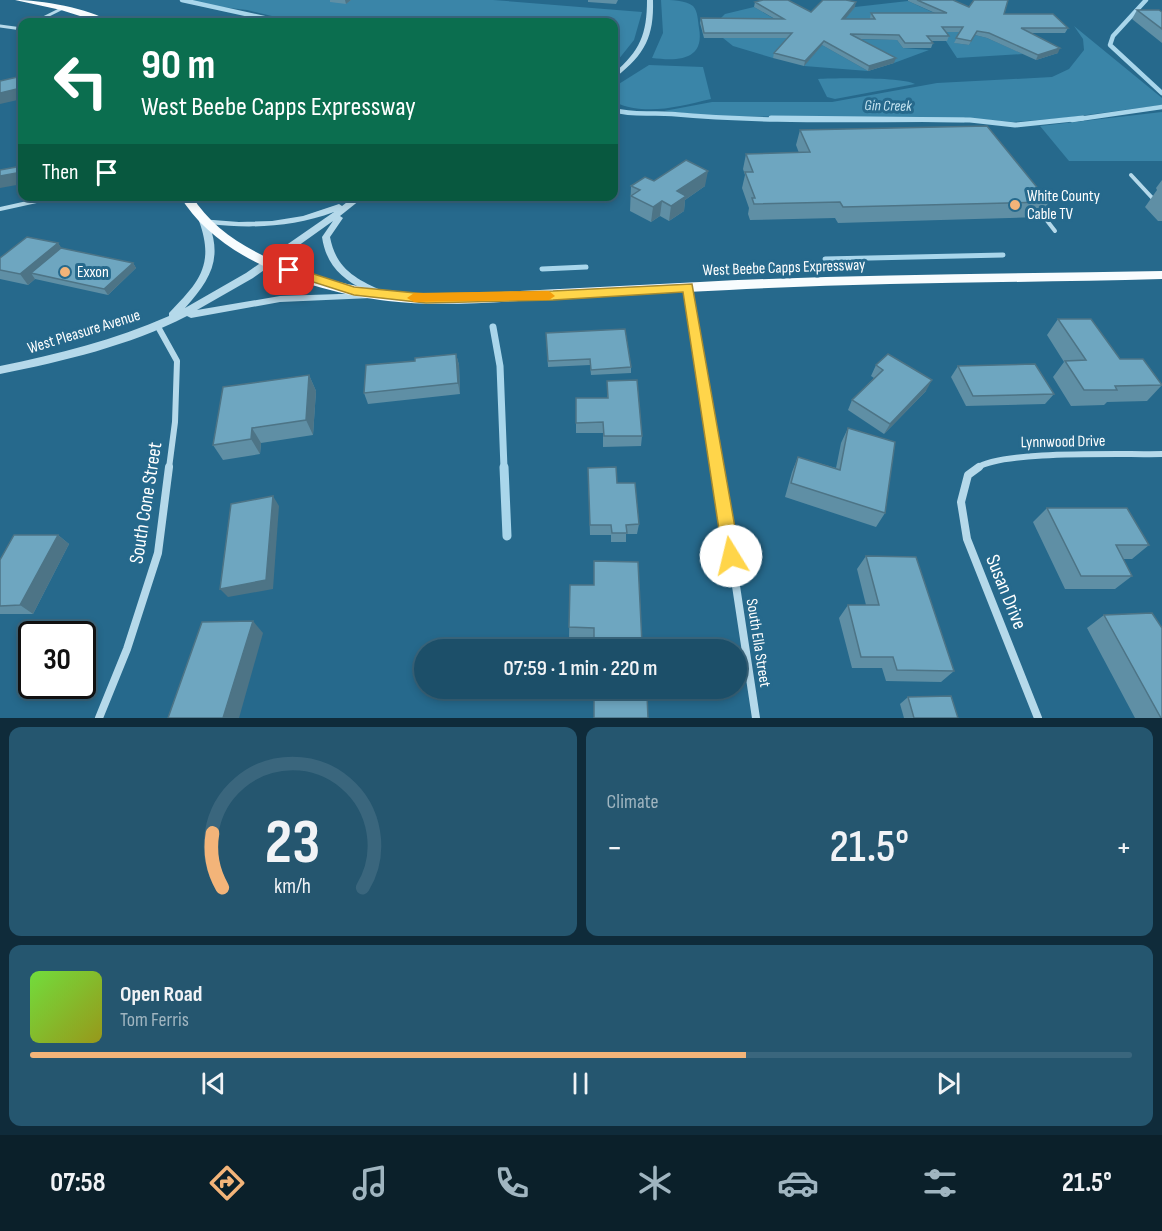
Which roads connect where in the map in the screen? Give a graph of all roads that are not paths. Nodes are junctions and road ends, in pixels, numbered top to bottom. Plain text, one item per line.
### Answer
1 (19, 0) edge
2 (650, 0) edge
3 (63, 8) junction
4 (43, 18) edge
5 (94, 18) edge
6 (0, 26) edge
7 (18, 28) edge
8 (618, 73) edge
9 (1131, 175) dead end
10 (36, 201) edge
11 (189, 201) edge
12 (351, 201) edge
13 (354, 201) edge
14 (356, 201) edge
15 (1160, 206) dead end
16 (1036, 207) edge
17 (0, 209) edge
18 (203, 222) junction
19 (1055, 231) dead end
20 (269, 263) junction
21 (1162, 275) edge
22 (688, 287) junction
23 (387, 296) junction
24 (168, 321) junction
25 (157, 325) junction
26 (0, 370) edge
27 (1162, 454) edge
28 (968, 475) joint
29 (99, 718) edge
30 (756, 718) edge
31 (1038, 718) edge

1 - 3 main road
2 - 8 street
3 - 4 lane
3 - 5 main road
6 - 7 lane
9 - 15 lane
10 - 17 lane
11 - 18 main road, West Beebe Capps Expressway
12 - 18 street
13 - 20 street, West Pleasure Avenue
14 - 23 street
16 - 19 lane
18 - 20 main road, West Beebe Capps Expressway
18 - 24 street
20 - 23 main road, West Beebe Capps Expressway
20 - 24 street, West Pleasure Avenue
21 - 22 main road, West Beebe Capps Expressway
22 - 23 main road, West Beebe Capps Expressway
22 - 30 street, South Ella Street
23 - 24 street
24 - 25 street, West Pleasure Avenue
25 - 26 street, West Pleasure Avenue
25 - 29 street, South Cone Street
27 - 28 street, Lynnwood Drive
28 - 31 street, Susan Drive

